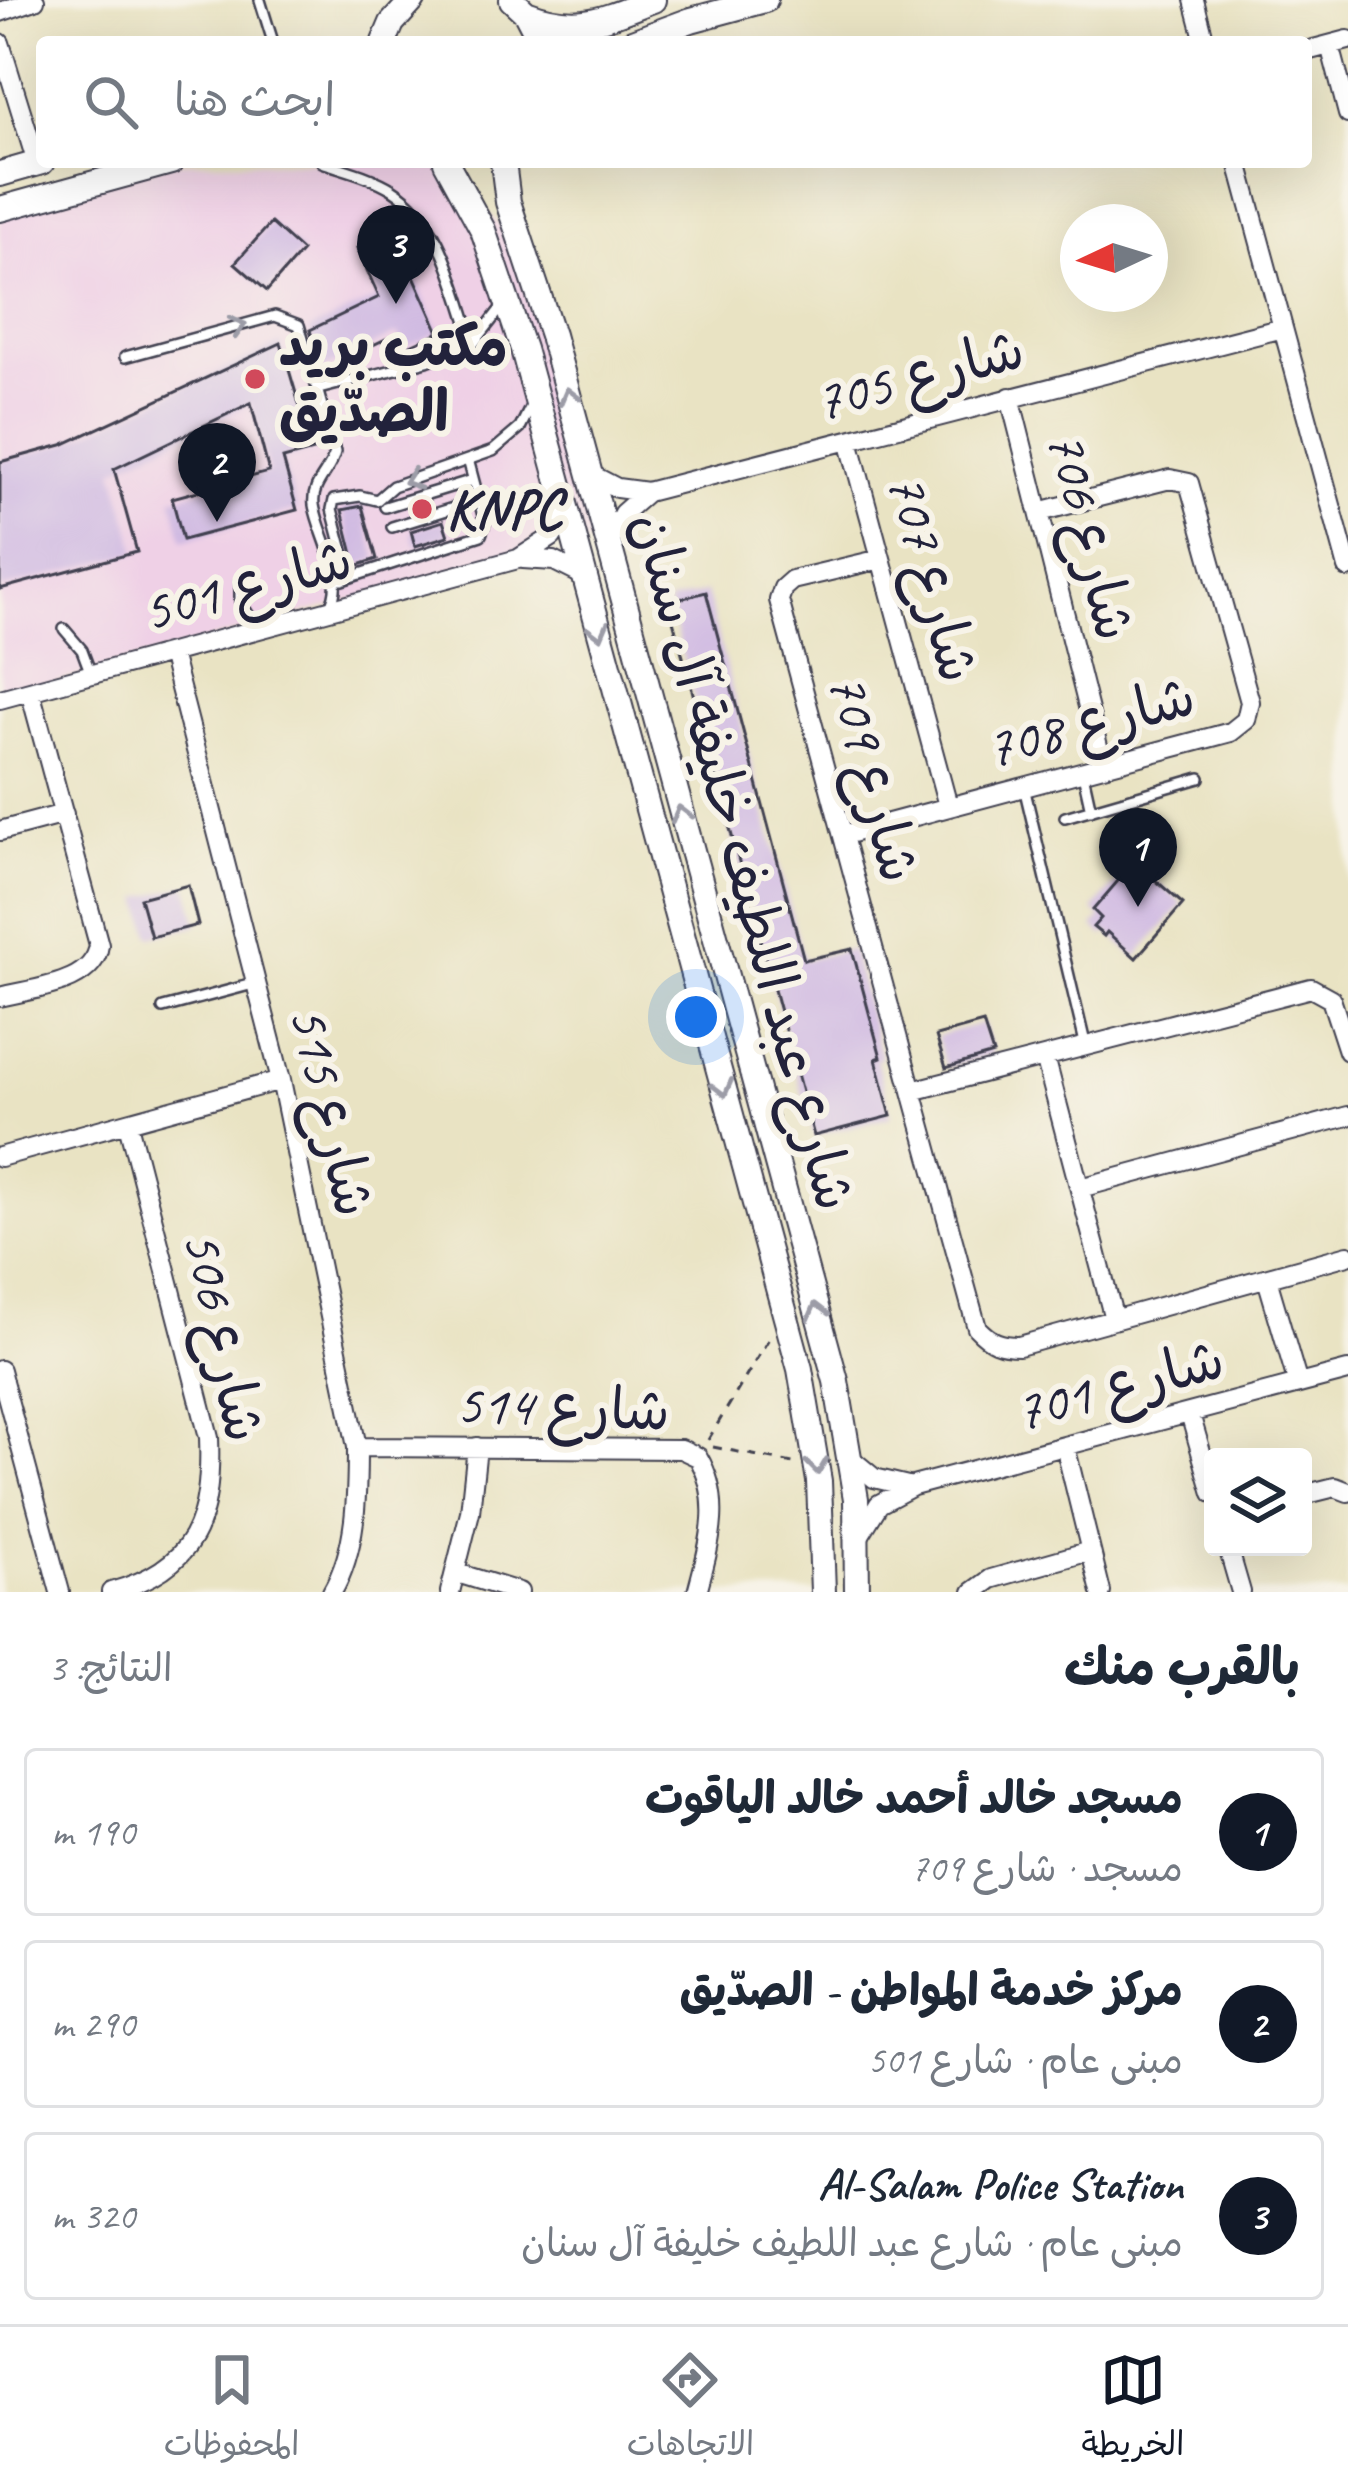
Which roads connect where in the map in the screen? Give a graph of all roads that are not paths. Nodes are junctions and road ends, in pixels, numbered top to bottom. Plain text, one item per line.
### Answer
1 (35, 0) edge
2 (260, 0) edge
3 (412, 0) edge
4 (653, 0) edge
5 (765, 0) edge
6 (1194, 0) edge
7 (519, 7) edge
8 (0, 12) edge
9 (271, 36) edge
10 (385, 36) edge
11 (537, 36) edge
12 (648, 36) edge
13 (1203, 36) edge
14 (0, 43) edge
15 (1339, 43) edge
16 (1348, 114) edge
17 (36, 147) edge
18 (36, 154) edge
19 (149, 168) edge
20 (338, 168) edge
21 (450, 168) edge
22 (504, 168) edge
23 (1240, 168) edge
24 (0, 173) edge
25 (0, 209) edge
26 (506, 296) junction
27 (1283, 328) junction
28 (474, 343) junction
29 (125, 357) dead end
30 (319, 389) junction
31 (534, 394) junction
32 (1010, 397) junction
33 (849, 440) junction
34 (469, 463) junction
35 (590, 474) junction
36 (473, 480) junction
37 (647, 492) junction
38 (478, 500) junction
39 (386, 507) dead end
40 (566, 512) junction
41 (1039, 512) junction
42 (392, 527) dead end
43 (608, 542) junction
44 (518, 559) junction
45 (881, 559) junction
46 (1348, 568) edge
47 (584, 576) junction
48 (240, 581) dead end
49 (338, 585) junction
50 (328, 610) junction
51 (64, 629) dead end
52 (256, 629) junction
53 (171, 652) junction
54 (92, 674) junction
55 (30, 691) junction
56 (0, 699) edge
57 (1103, 766) junction
58 (1082, 772) junction
59 (1200, 778) dead end
60 (1024, 788) junction
61 (948, 806) junction
62 (1090, 810) junction
63 (64, 814) junction
64 (1064, 817) dead end
65 (0, 831) edge
66 (844, 835) junction
67 (695, 866) junction
68 (667, 883) junction
69 (257, 983) junction
70 (0, 997) edge
71 (163, 1008) dead end
72 (736, 1019) junction
73 (1086, 1047) junction
74 (1348, 1051) edge
75 (1046, 1058) junction
76 (281, 1080) junction
77 (913, 1090) junction
78 (1348, 1116) edge
79 (128, 1124) junction
80 (0, 1157) edge
81 (1080, 1188) junction
82 (1348, 1255) edge
83 (1267, 1279) junction
84 (1114, 1319) junction
85 (0, 1370) edge
86 (1348, 1371) edge
87 (1298, 1384) junction
88 (1190, 1414) junction
89 (1065, 1446) junction
90 (357, 1447) junction
91 (477, 1447) junction
92 (851, 1459) junction
93 (1204, 1461) edge
94 (913, 1486) junction
95 (1348, 1492) edge
96 (1312, 1493) edge
97 (858, 1538) junction
98 (1090, 1551) junction
99 (1231, 1556) edge
100 (454, 1582) edge
101 (60, 1592) edge
102 (111, 1592) edge
103 (332, 1592) edge
104 (519, 1592) edge
105 (697, 1592) edge
106 (823, 1592) edge
107 (857, 1592) edge
108 (973, 1592) edge
109 (1101, 1592) edge
110 (1241, 1592) edge

1 - 8 street
2 - 9 lane
3 - 10 street
4 - 7 street
5 - 12 street
6 - 13 street
7 - 11 street
14 - 17 street
15 - 16 street
18 - 24 street
19 - 25 street
20 - 28 lane
21 - 26 street, شارع عبد اللطيف خليفة آل سنان
35 -> 22 street, شارع عبد اللطيف خليفة آل سنان
23 - 27 street
26 - 28 lane
26 - 31 street, شارع عبد اللطيف خليفة آل سنان
27 - 32 street, شارع 705
27 - 46 street
28 - 30 lane
29 -> 30 lane
30 - 49 lane
31 - 34 lane
31 - 40 street, شارع عبد اللطيف خليفة آل سنان
32 - 33 street, شارع 705
32 - 41 street, شارع 706
33 - 37 street, شارع 705
33 - 45 street, شارع 707
34 - 36 lane
34 -> 49 lane
35 - 37 street
35 - 43 street, شارع عبد اللطيف خليفة آل سنان
36 - 38 lane
36 - 39 lane
37 - 43 street
38 - 42 lane
38 - 49 lane
40 - 44 street, شارع 501
40 - 47 street, شارع عبد اللطيف خليفة آل سنان
41 - 57 street, شارع 706
41 - 57 street, شارع 708
67 -> 43 street, شارع عبد اللطيف خليفة آل سنان
44 - 47 street, شارع 501
44 - 50 street, شارع 501
45 - 61 street, شارع 707
45 - 66 street, شارع 709
47 -> 68 street, شارع عبد اللطيف خليفة آل سنان
48 - 52 lane
49 - 50 lane
50 - 52 street, شارع 501
51 - 54 lane
52 - 53 street, شارع 501
53 - 54 street, شارع 501
53 - 69 street, شارع 515
54 - 55 street, شارع 501
55 - 56 street, شارع 501
55 - 63 street
57 - 58 street, شارع 708
58 - 60 street, شارع 708
58 - 62 lane
59 - 62 lane
60 - 61 street, شارع 708
60 - 73 lane
61 - 66 street, شارع 708
62 - 64 lane
63 - 65 street
63 - 70 street
66 - 77 street, شارع 709
67 - 68 street
67 - 72 street, شارع عبد اللطيف خليفة آل سنان
68 - 72 street
68 -> 106 street, شارع عبد اللطيف خليفة آل سنان
69 - 71 lane
69 - 76 street, شارع 515
92 -> 72 street, شارع عبد اللطيف خليفة آل سنان
73 - 74 street
73 - 75 street
75 - 77 street
75 - 81 street
76 - 79 street
76 - 90 street, شارع 515
77 - 84 street, شارع 709
78 - 81 street
79 - 80 street
79 - 102 street, شارع 506
81 - 84 street
82 - 83 street, شارع 709
83 - 84 street, شارع 709
83 - 87 street
85 - 101 street
86 - 87 street, شارع 701
87 - 88 street, شارع 701
88 - 89 street, شارع 701
88 - 93 street
89 - 94 street, شارع 701
89 - 98 street
90 - 91 street, شارع 514
90 - 103 street, شارع 515
91 - 100 street
91 - 105 street, شارع 514
92 - 94 street
92 - 97 street, شارع عبد اللطيف خليفة آل سنان
94 - 97 street, شارع 701
95 - 96 street
97 - 107 street, شارع عبد اللطيف خليفة آل سنان
98 - 108 street
98 - 109 street
99 - 110 street
100 - 104 street

